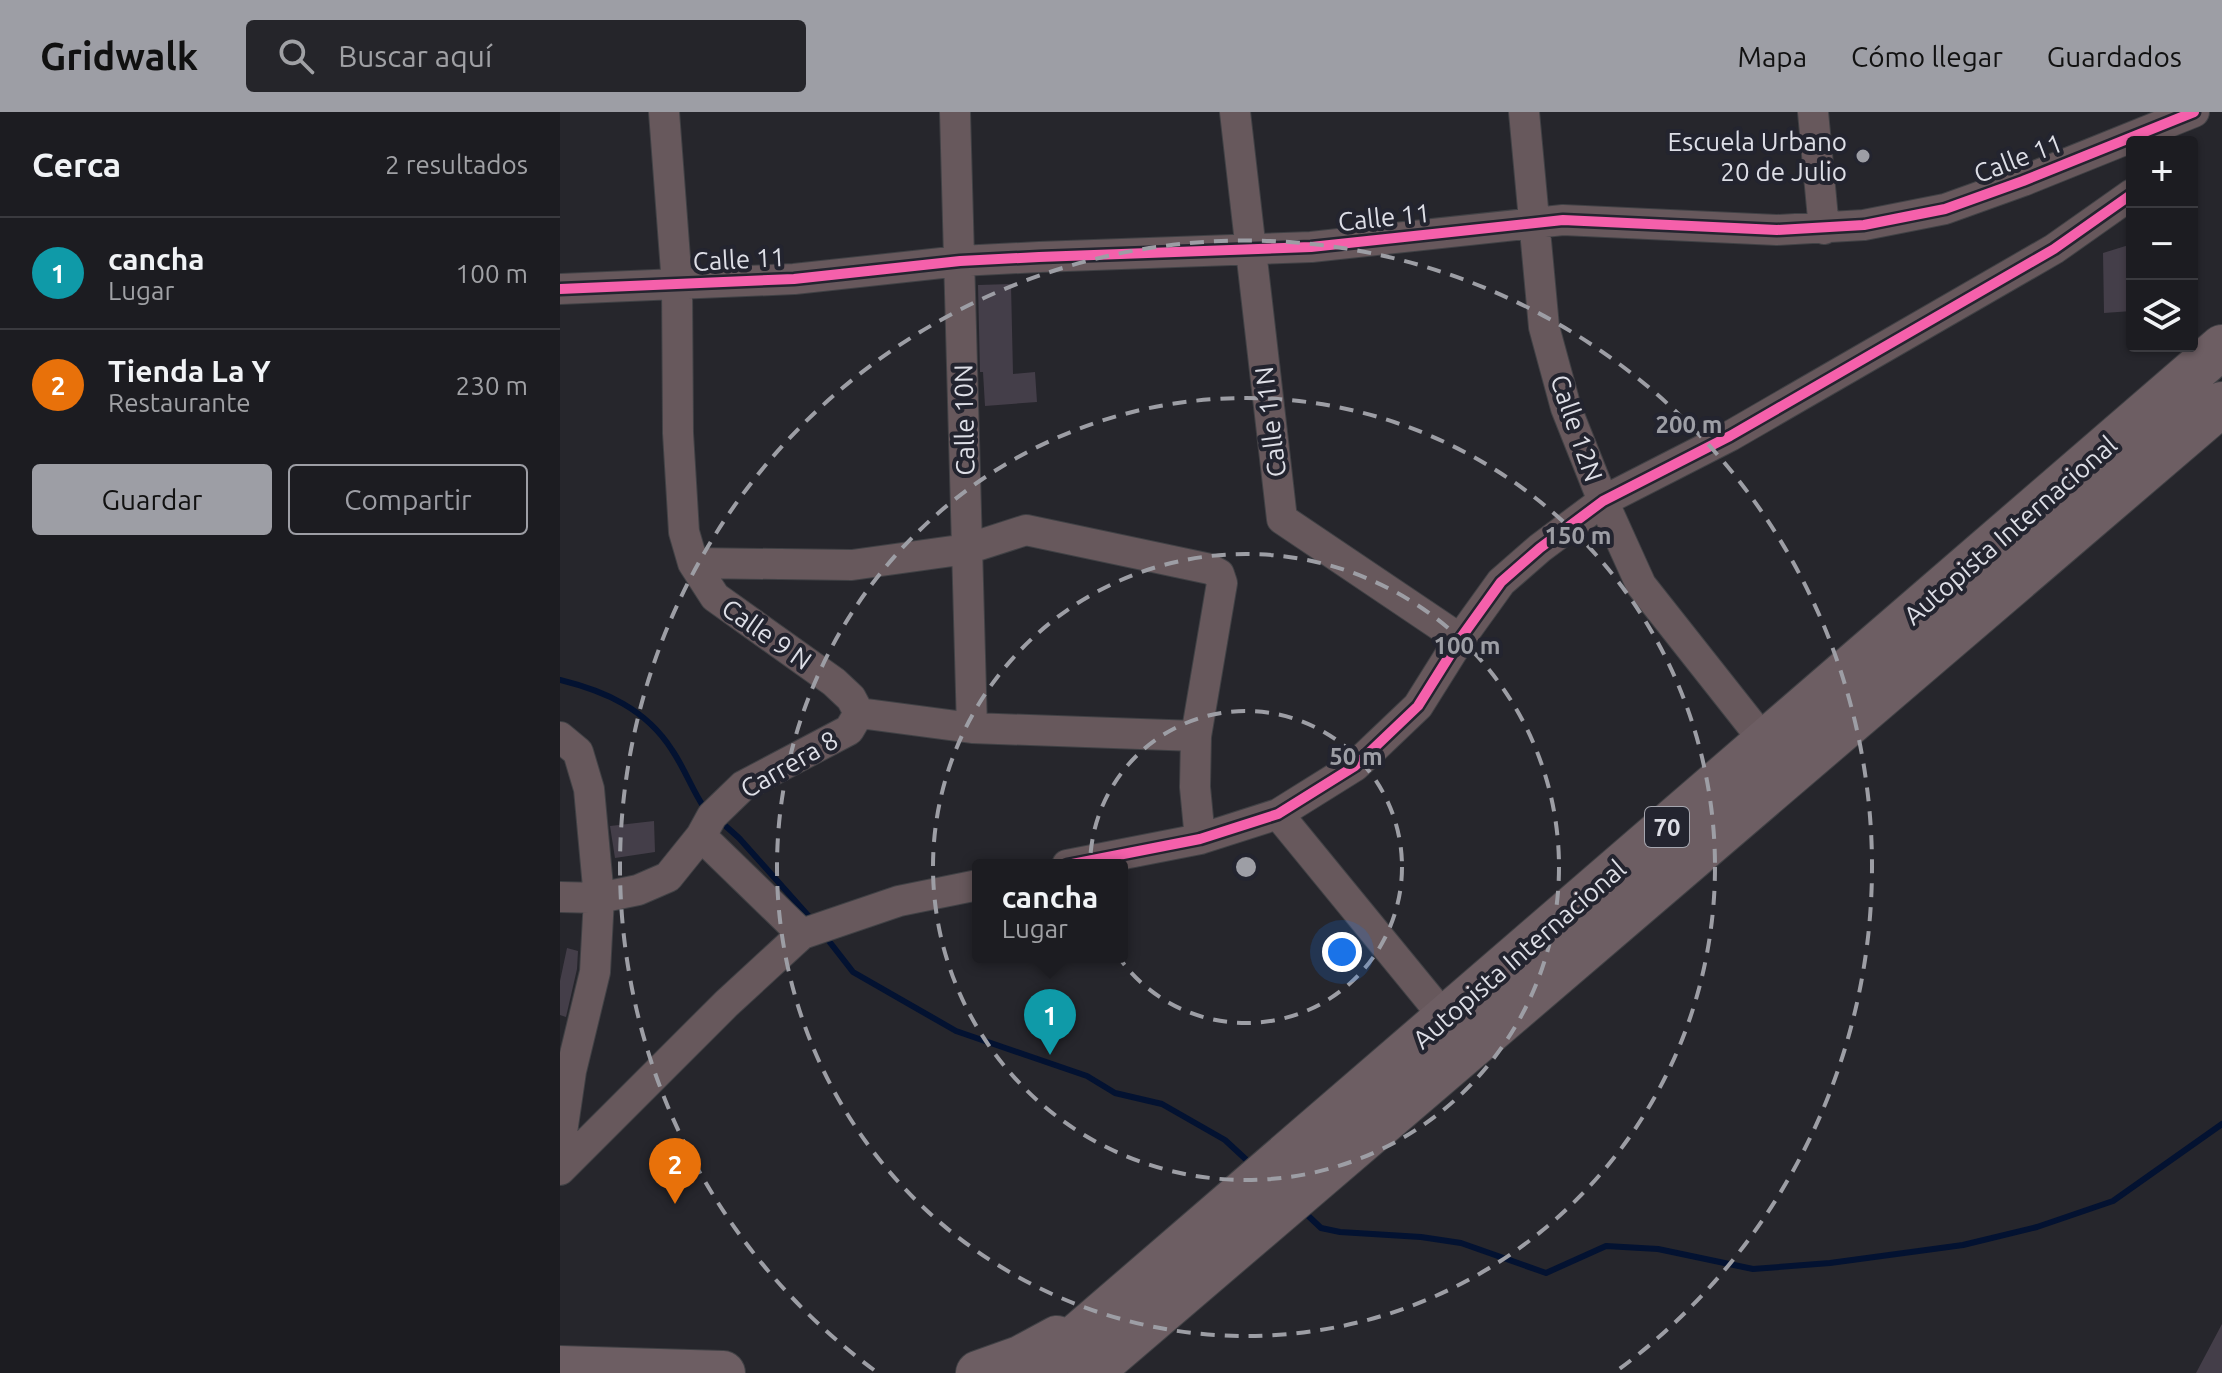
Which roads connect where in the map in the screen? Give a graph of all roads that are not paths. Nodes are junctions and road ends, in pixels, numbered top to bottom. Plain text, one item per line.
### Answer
1 (664, 112) edge
2 (955, 112) edge
3 (1235, 112) edge
4 (1524, 112) edge
5 (1813, 112) edge
6 (2184, 123) edge
7 (2126, 198) edge
8 (1533, 222) junction
9 (1824, 229) junction
10 (1249, 249) junction
11 (960, 261) junction
12 (677, 284) junction
13 (560, 289) edge
14 (2222, 347) edge
15 (2222, 404) edge
16 (1603, 501) junction
17 (967, 549) junction
18 (693, 563) junction
19 (1460, 639) junction
20 (859, 713) junction
21 (972, 728) junction
22 (1196, 736) junction
23 (560, 737) edge
24 (1765, 742) junction
25 (1278, 814) junction
26 (701, 836) junction
27 (1200, 839) junction
28 (1098, 859) edge
29 (972, 886) edge
30 (560, 897) edge
31 (599, 898) junction
32 (802, 934) junction
33 (1445, 1018) junction
34 (560, 1146) edge
35 (560, 1170) edge
36 (1180, 1294) junction
37 (1112, 1307) junction
38 (560, 1368) edge
39 (723, 1373) edge
40 (978, 1373) edge
41 (1034, 1373) edge
42 (1090, 1373) edge
43 (1113, 1373) edge

1 - 12 street, Calle 9 N
2 - 11 street, Calle 10N
3 - 10 street, Calle 11N
4 - 8 street, Calle 12N
5 - 9 street
6 - 9 street, Calle 11
7 - 16 street
8 - 9 street, Calle 11
8 - 10 street, Calle 11
8 - 16 street, Calle 12N
10 - 11 street, Calle 11
10 - 19 street, Calle 11N
11 - 12 street, Calle 11
11 - 17 street, Calle 10N
12 - 13 street, Calle 11
12 - 18 street, Calle 9 N
14 - 24 highway, Autopista Internacional / 70
15 - 36 highway, Autopista Internacional / 70
16 - 19 street
16 - 24 street, Calle 12N
17 - 18 street
17 - 21 street, Calle 10N
17 - 22 street
18 - 20 street, Calle 9 N
19 - 25 street
20 - 21 street
20 - 26 street, Carrera 8
21 - 22 street
22 - 27 street
23 - 31 street
24 - 33 highway, Autopista Internacional / 70
25 - 27 street
25 - 33 street
26 - 31 street, Carrera 8
26 - 32 street
27 - 28 street
29 - 32 street
30 - 31 street, Carrera 8
31 - 34 street
32 - 35 street
33 - 37 highway, Autopista Internacional / 70
36 - 42 highway, Autopista Internacional / 70
36 - 43 highway
37 - 40 highway
37 - 41 highway, Autopista Internacional / 70
38 - 39 highway

